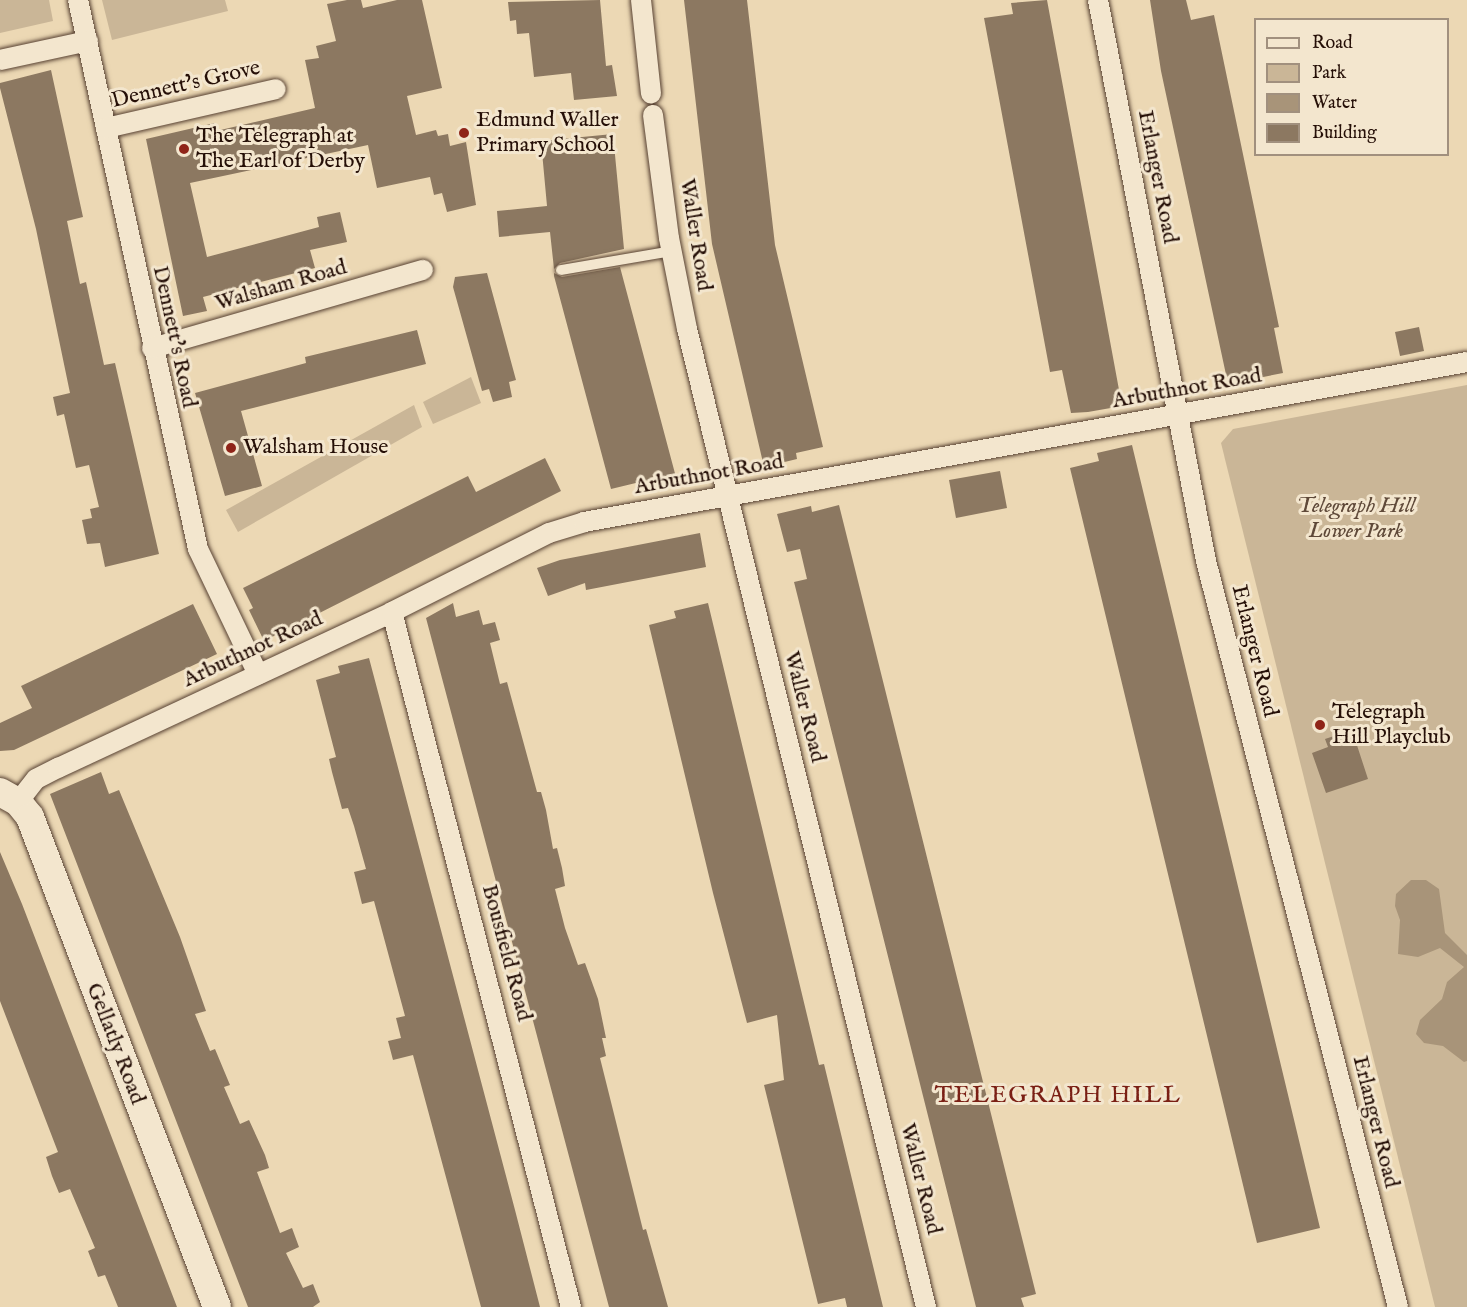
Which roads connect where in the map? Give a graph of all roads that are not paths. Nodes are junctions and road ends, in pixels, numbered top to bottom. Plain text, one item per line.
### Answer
1 (78, 0) edge
2 (641, 0) edge
3 (1098, 0) edge
4 (88, 41) junction
5 (0, 60) edge
6 (276, 89) dead end
7 (651, 93) joint
8 (653, 115) joint
9 (106, 128) junction
10 (672, 251) junction
11 (423, 270) dead end
12 (561, 270) dead end
13 (152, 348) junction
14 (1467, 362) edge
15 (1177, 415) junction
16 (727, 496) junction
17 (392, 612) junction
18 (258, 674) junction
19 (9, 797) edge
20 (217, 1307) edge
21 (571, 1307) edge
22 (926, 1307) edge
23 (1398, 1307) edge

1 - 4 street, Dennett's Road
2 - 7 street
3 - 15 street, Erlanger Road
4 - 5 street
4 - 9 street, Dennett's Road
6 - 9 street, Dennett's Grove
7 - 8 lane
8 - 10 street, Waller Road
9 - 13 street, Dennett's Road
10 - 12 lane
10 - 16 street, Waller Road
11 - 13 street, Walsham Road
13 - 18 street, Dennett's Road
14 - 15 street, Arbuthnot Road
15 - 16 street, Arbuthnot Road
15 - 23 street, Erlanger Road
16 - 17 street, Arbuthnot Road
16 - 22 street, Waller Road
17 - 18 street, Arbuthnot Road
17 - 21 street, Bousfield Road
18 - 19 street, Arbuthnot Road
19 - 20 main road, Gellatly Road

